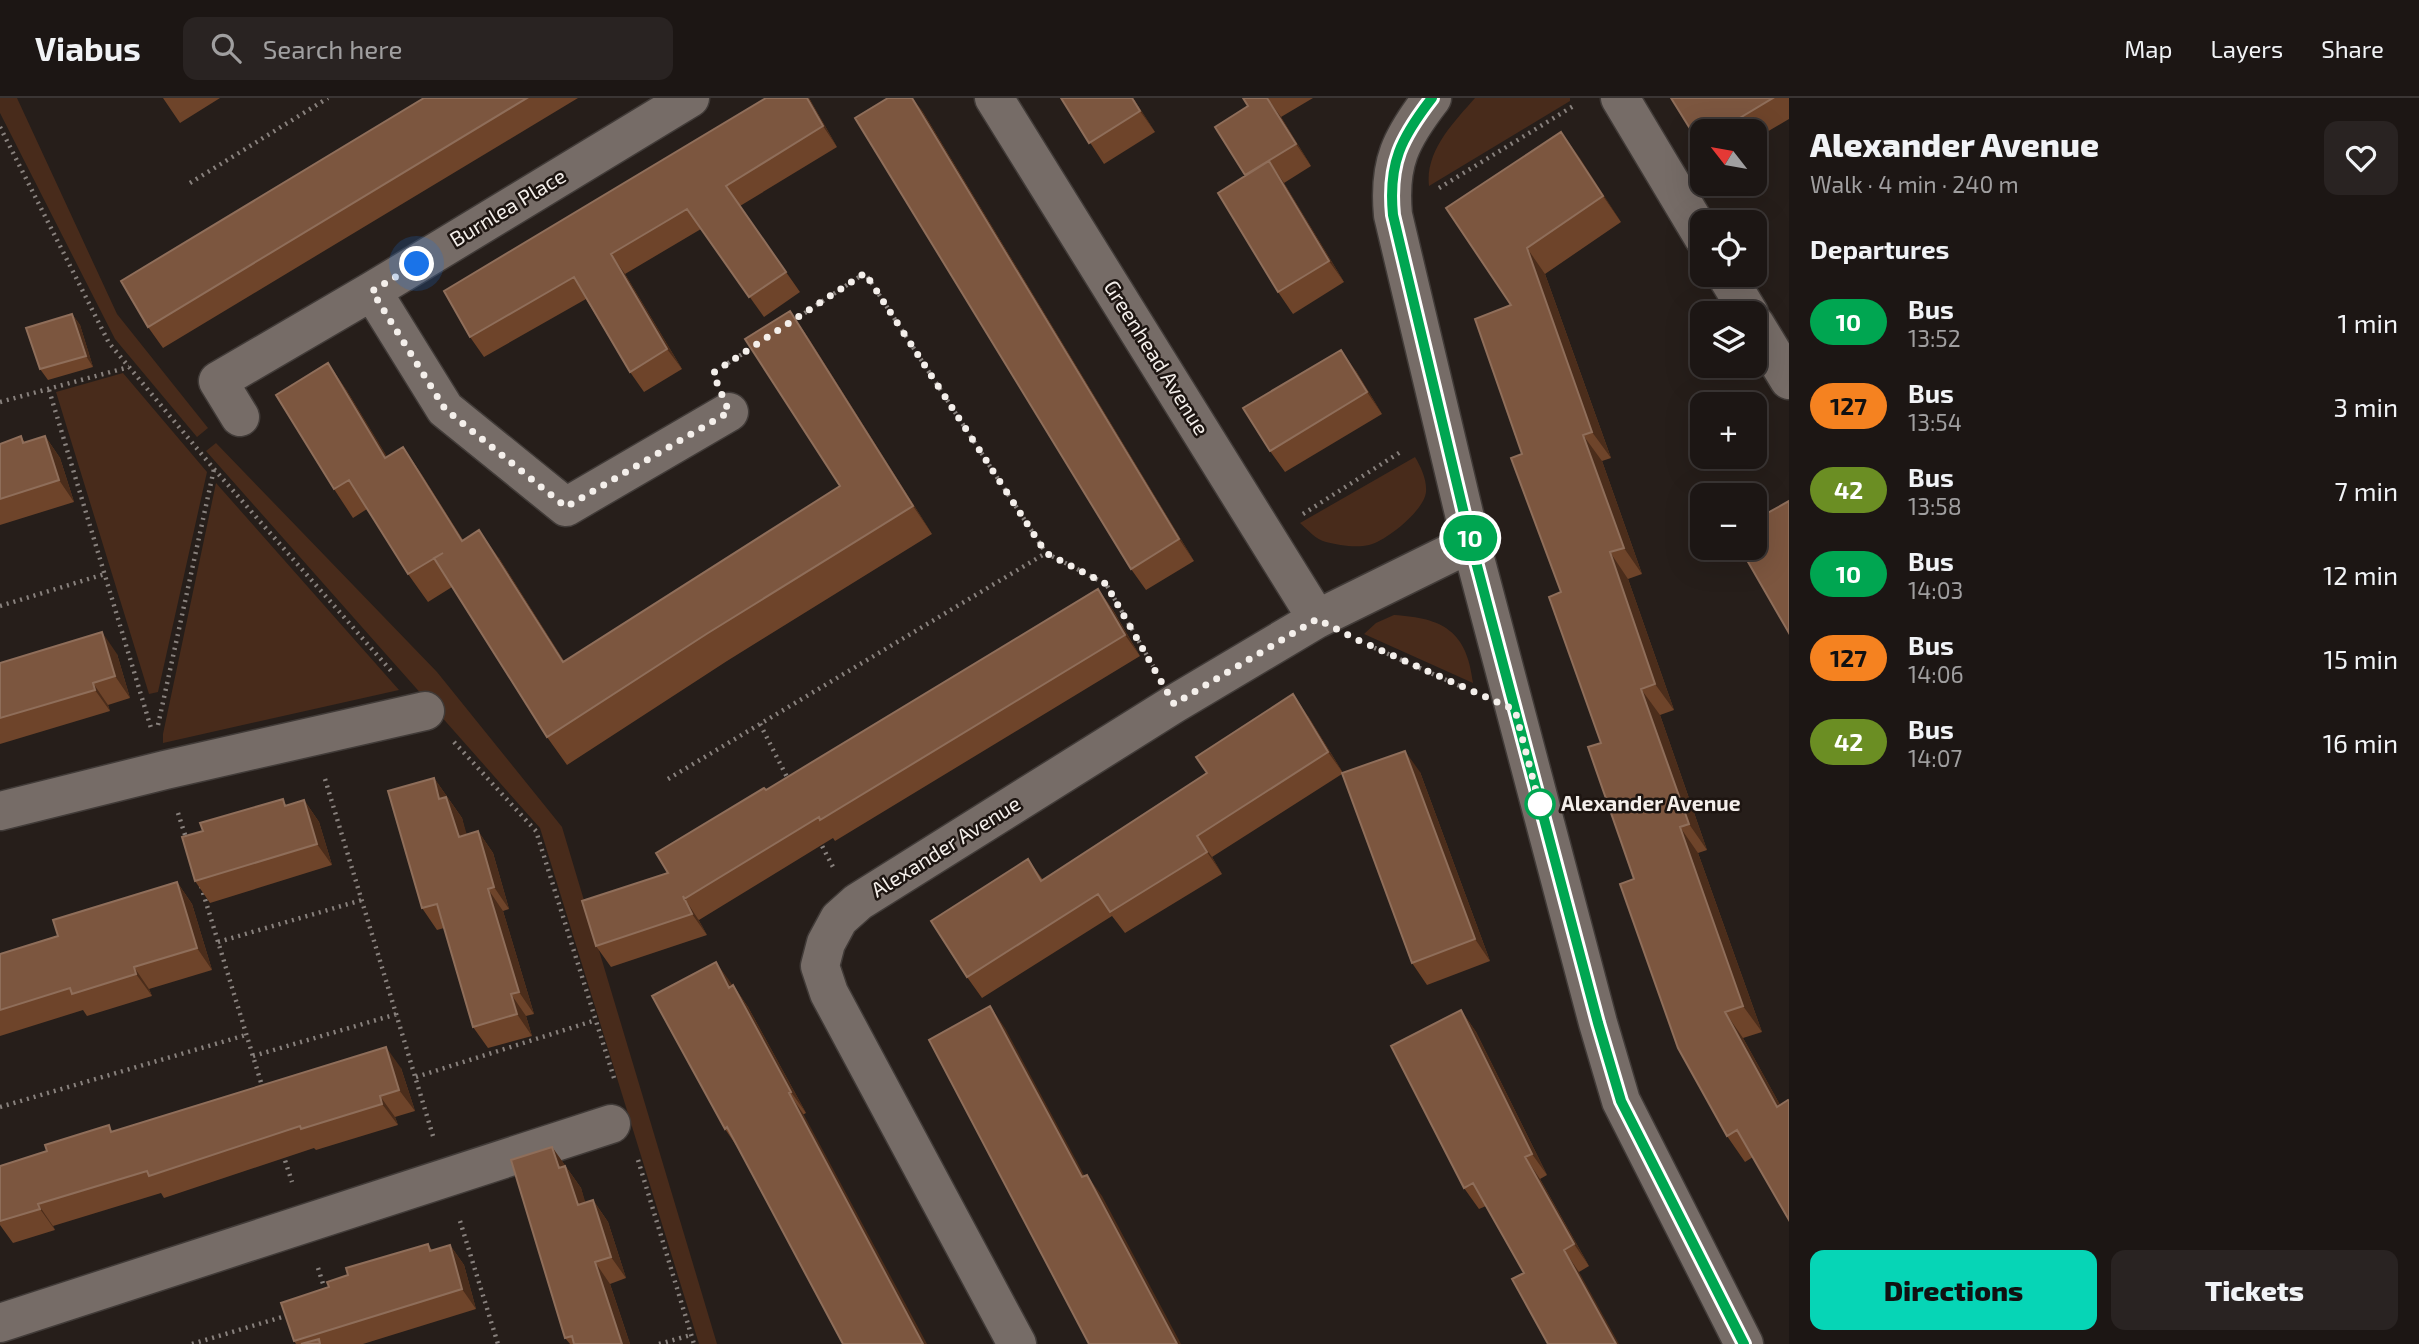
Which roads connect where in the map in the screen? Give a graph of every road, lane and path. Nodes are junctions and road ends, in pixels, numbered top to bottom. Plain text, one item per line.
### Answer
1 (328, 98) edge
2 (690, 98) edge
3 (994, 98) edge
4 (1432, 98) edge
5 (1586, 98) edge
6 (1620, 98) edge
7 (190, 183) dead end
8 (1690, 214) edge
9 (1393, 215) junction
10 (372, 291) junction
11 (789, 323) edge
12 (1767, 344) edge
13 (756, 345) edge
14 (129, 367) dead end
15 (1789, 380) edge
16 (49, 390) junction
17 (0, 402) edge
18 (729, 412) joint
19 (240, 417) dead end
20 (1443, 425) junction
21 (214, 469) dead end
22 (1266, 537) junction
23 (1471, 543) junction
24 (1046, 553) junction
25 (105, 574) junction
26 (0, 607) edge
27 (1317, 619) junction
28 (1174, 704) junction
29 (425, 710) dead end
30 (1515, 710) junction
31 (760, 724) junction
32 (312, 736) junction
33 (160, 755) junction
34 (668, 779) dead end
35 (791, 785) edge
36 (0, 811) edge
37 (816, 834) edge
38 (189, 850) edge
39 (197, 876) edge
40 (362, 900) junction
41 (853, 907) junction
42 (218, 942) junction
43 (397, 1014) junction
44 (596, 1020) dead end
45 (246, 1035) junction
46 (253, 1056) junction
47 (416, 1077) junction
48 (265, 1095) edge
49 (0, 1107) edge
50 (611, 1124) dead end
51 (281, 1146) edge
52 (446, 1177) junction
53 (305, 1224) junction
54 (328, 1303) edge
55 (291, 1314) edge
56 (0, 1323) edge
57 (691, 1335) dead end
58 (192, 1344) edge
59 (498, 1344) edge
60 (659, 1344) edge
61 (1017, 1344) edge
62 (1744, 1344) edge

1 - 7 path
2 - 10 street, Burnlea Place
3 - 22 street, Greenhead Avenue
4 - 9 street
5 - 9 path
6 - 8 street
9 - 20 street
10 - 18 street
10 - 19 street, Burnlea Place
11 - 24 path
12 - 15 street
13 - 18 path
14 - 16 path
16 - 17 path
16 - 25 path
20 - 22 path
20 - 23 street
21 - 33 path
22 - 27 street, Greenhead Avenue
23 - 27 street, Alexander Avenue
23 - 30 street
24 - 28 path
24 - 31 path
25 - 26 path
25 - 33 path
27 - 28 street, Alexander Avenue
27 - 30 path
28 - 41 street, Alexander Avenue
29 - 32 street
30 - 62 street
31 - 34 path
31 - 35 path
32 - 33 street
32 - 40 path
33 - 36 street
33 - 38 path
37 - 41 path
39 - 42 path
40 - 42 path
40 - 43 path
41 - 61 street, Alexander Avenue
42 - 45 path
43 - 46 path
43 - 47 path
44 - 47 path
45 - 46 path
45 - 49 path
46 - 48 path
47 - 52 path
50 - 52 street
51 - 53 path
52 - 53 street
52 - 59 path
53 - 54 path
53 - 56 street
55 - 58 path
57 - 60 path

